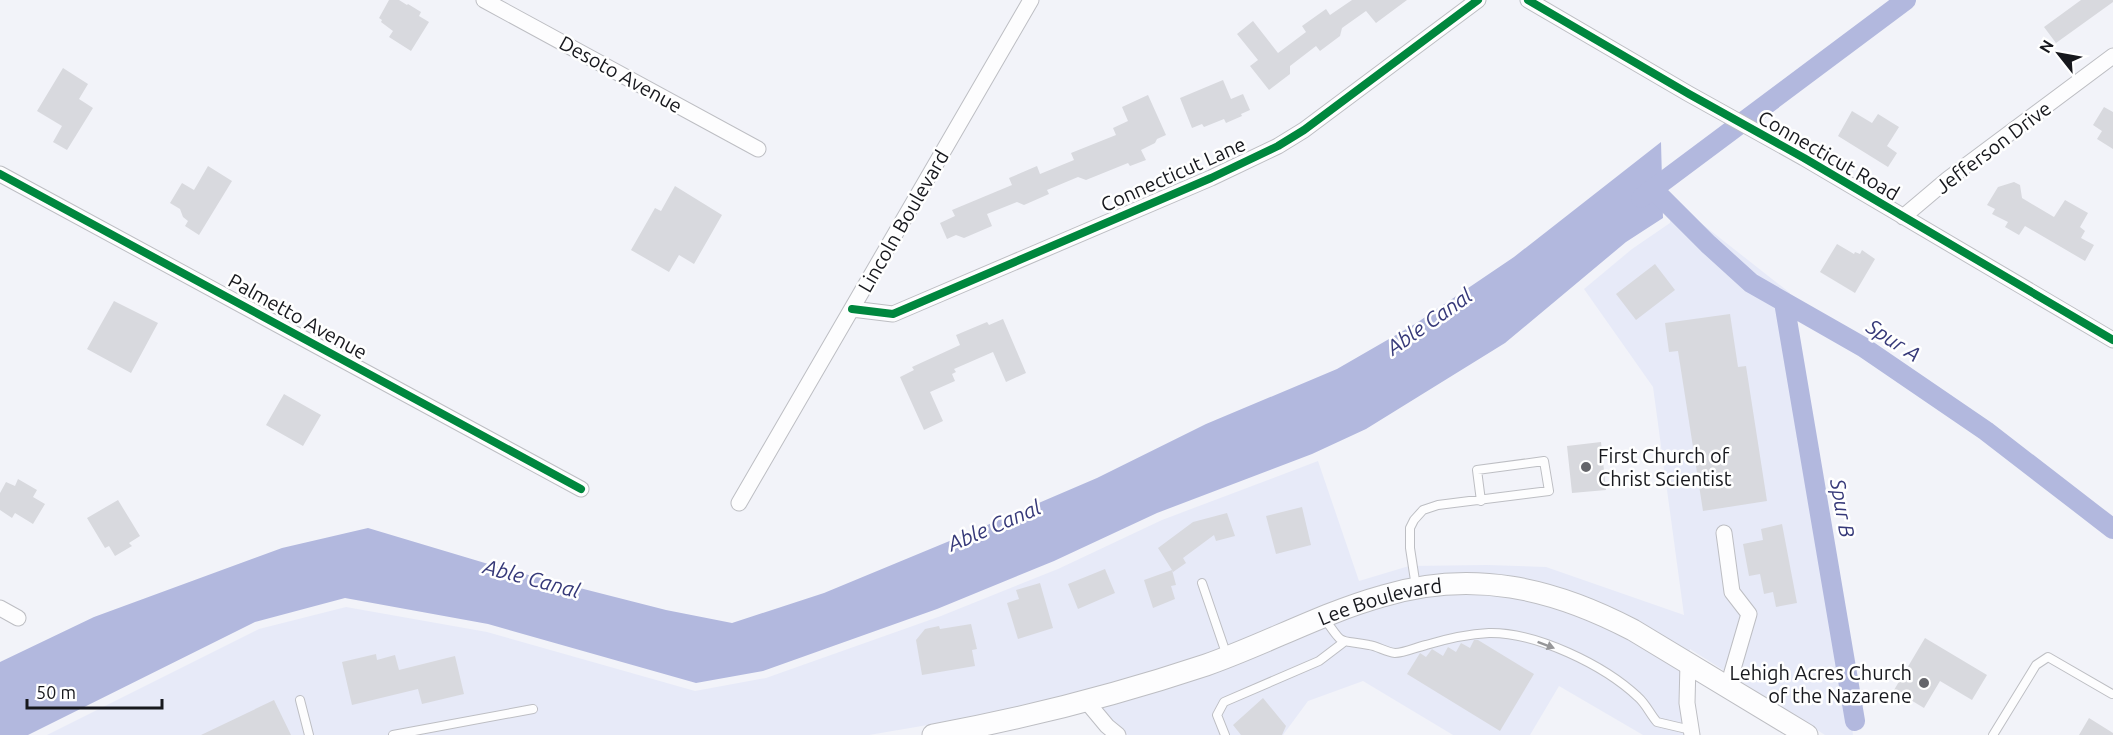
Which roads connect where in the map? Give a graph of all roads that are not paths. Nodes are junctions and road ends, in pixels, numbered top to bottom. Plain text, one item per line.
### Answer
1 (484, 0) edge
2 (1031, 0) edge
3 (1478, 0) edge
4 (1528, 0) edge
5 (1548, 5) edge
6 (2113, 56) edge
7 (758, 149) dead end
8 (0, 174) edge
9 (1903, 217) junction
10 (852, 309) junction
11 (2113, 340) edge
12 (581, 489) dead end
13 (1480, 501) junction
14 (739, 503) dead end
15 (1724, 533) dead end
16 (1202, 583) dead end
17 (1416, 588) junction
18 (0, 608) edge
19 (1325, 617) junction
20 (18, 618) dead end
21 (1344, 642) junction
22 (1228, 657) junction
23 (1688, 663) junction
24 (1728, 686) junction
25 (2112, 694) edge
26 (300, 700) dead end
27 (1087, 702) junction
28 (532, 709) dead end
29 (1692, 733) edge
30 (309, 735) edge
31 (393, 735) edge
32 (933, 735) edge
33 (1118, 735) edge
34 (1225, 735) edge
35 (1807, 735) edge
36 (1993, 735) edge

1 - 7 street, Desoto Avenue
2 - 10 street, Lincoln Boulevard
3 - 10 street, Connecticut Lane
4 - 5 street, Connecticut Road
5 - 9 street, Connecticut Road
6 - 9 street, Jefferson Drive
8 - 12 street, Palmetto Avenue
9 - 11 street, Connecticut Road
10 - 14 street, Lincoln Boulevard
13 - 13 lane
13 - 17 lane
15 - 24 street
16 - 22 lane
17 - 19 main road, Lee Boulevard
17 - 23 main road, Lee Boulevard
18 - 20 street
19 - 21 lane
19 - 22 main road, Lee Boulevard
21 -> 29 lane
21 - 34 lane
22 - 27 main road, Lee Boulevard
23 - 24 main road, Lee Boulevard
23 - 29 street
24 - 35 main road, Lee Boulevard
25 - 36 lane
26 - 30 lane
27 - 32 main road, Lee Boulevard
27 - 33 street
28 - 31 lane

